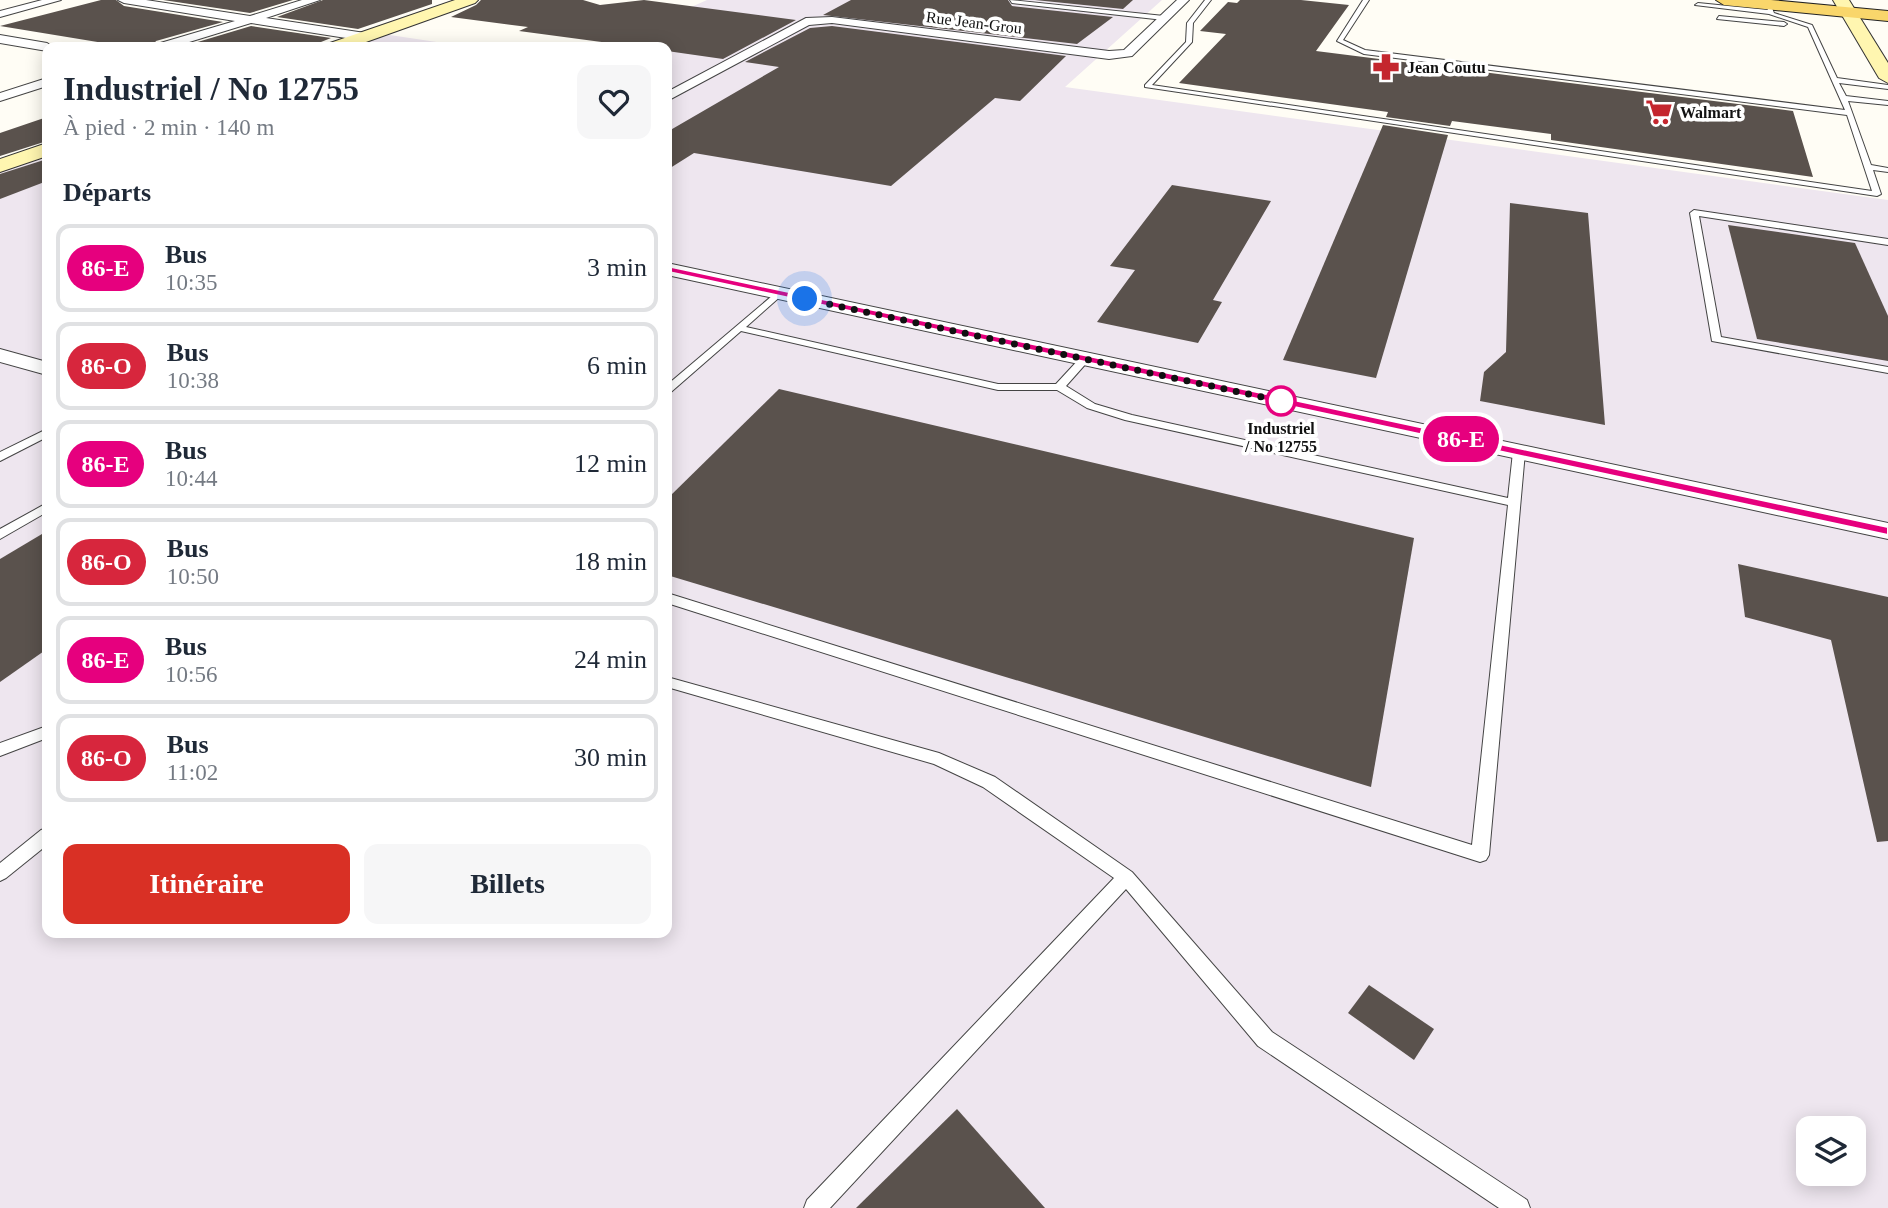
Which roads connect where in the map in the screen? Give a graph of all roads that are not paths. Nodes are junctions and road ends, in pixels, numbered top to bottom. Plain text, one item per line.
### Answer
1 (55, 0) edge
2 (124, 0) edge
3 (314, 0) edge
4 (470, 0) edge
5 (1014, 0) edge
6 (1183, 0) edge
7 (1208, 0) edge
8 (1366, 0) edge
9 (1724, 0) edge
10 (1805, 0) edge
11 (1698, 5) dead end
12 (1844, 5) edge
13 (1770, 8) junction
14 (1881, 12) edge
15 (0, 14) edge
16 (1164, 18) junction
17 (1719, 18) dead end
18 (250, 20) junction
19 (1810, 26) junction
20 (365, 37) junction
21 (0, 39) edge
22 (177, 42) edge
23 (350, 42) edge
24 (42, 46) edge
25 (1888, 78) edge
26 (1835, 80) junction
27 (42, 84) edge
28 (1888, 87) edge
29 (672, 94) edge
30 (0, 97) edge
31 (1843, 98) junction
32 (1888, 103) edge
33 (1850, 113) junction
34 (42, 151) edge
35 (0, 166) edge
36 (1868, 167) junction
37 (1888, 170) edge
38 (1888, 242) edge
39 (672, 270) edge
40 (779, 293) junction
41 (739, 328) junction
42 (0, 355) edge
43 (1085, 359) junction
44 (42, 368) edge
45 (1888, 369) edge
46 (672, 386) edge
47 (1059, 387) junction
48 (42, 435) edge
49 (1519, 452) junction
50 (0, 457) edge
51 (1514, 503) junction
52 (42, 511) edge
53 (1888, 531) edge
54 (0, 535) edge
55 (672, 600) edge
56 (672, 683) edge
57 (42, 734) edge
58 (0, 750) edge
59 (42, 839) edge
60 (0, 873) edge
61 (1126, 877) junction
62 (815, 1208) edge
63 (1519, 1208) edge

1 - 15 street
2 - 18 street
3 - 18 street
4 - 20 street
5 - 16 lane
6 - 16 street
7 - 36 lane
8 - 33 lane
9 - 13 main road
10 - 12 main road
11 - 13 lane
12 - 13 main road
12 - 14 main road
12 - 25 street
13 - 19 lane
16 - 29 street, Rue Jean-Grou
17 - 19 lane
18 - 20 street
18 - 22 street
19 - 26 lane
20 - 23 street
21 - 24 street
26 - 28 lane
26 - 31 lane
27 - 30 street
31 - 32 lane
31 - 33 lane
33 - 36 lane
34 - 35 street
36 - 37 lane
38 - 45 lane
39 - 40 street
40 - 41 lane
40 - 43 street
41 - 46 lane
41 - 47 lane
42 - 44 street
43 - 47 lane
43 - 49 street
47 - 51 lane
48 - 50 lane
49 - 51 lane
49 - 53 street
51 - 55 lane
52 - 54 lane
56 - 61 lane
57 - 58 lane
59 - 60 lane
61 - 62 lane
61 - 63 lane

